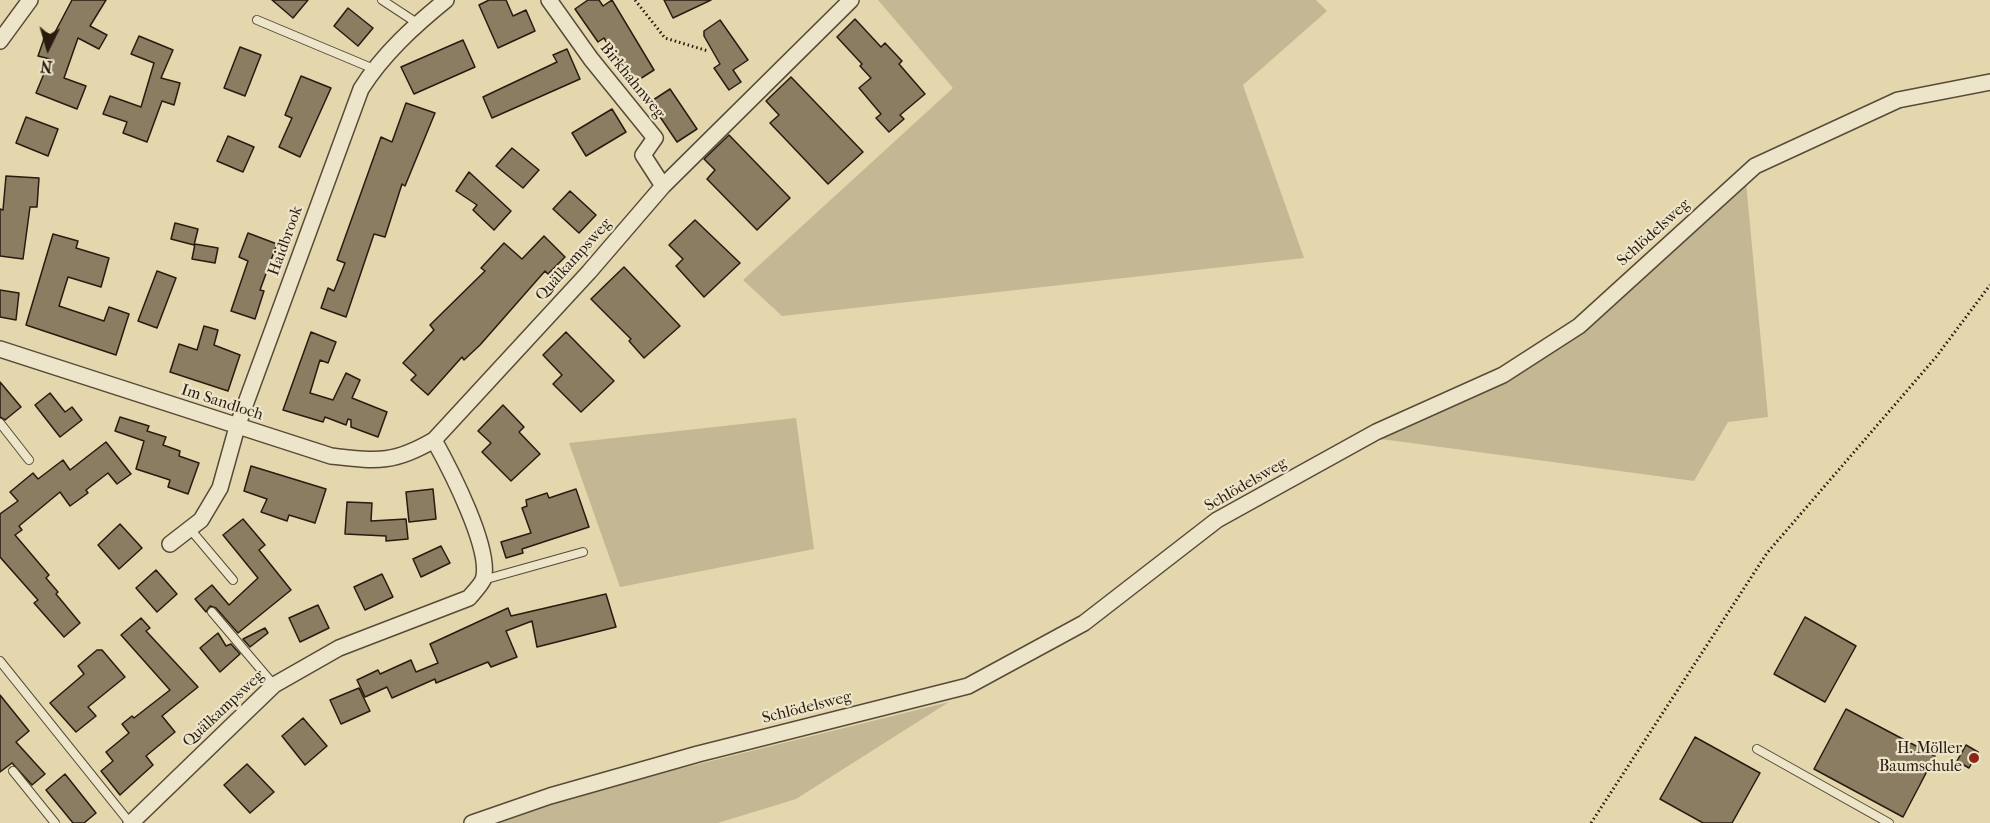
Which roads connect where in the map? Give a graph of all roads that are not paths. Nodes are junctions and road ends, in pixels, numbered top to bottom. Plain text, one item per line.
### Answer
1 (30, 0) edge
2 (382, 0) edge
3 (446, 0) edge
4 (549, 0) edge
5 (851, 0) edge
6 (257, 20) dead end
7 (417, 23) junction
8 (2, 33) edge
9 (374, 69) junction
10 (1990, 82) edge
11 (663, 186) junction
12 (0, 349) edge
13 (0, 423) edge
14 (237, 427) junction
15 (434, 440) junction
16 (29, 460) dead end
17 (190, 528) junction
18 (170, 544) dead end
19 (583, 552) dead end
20 (233, 580) dead end
21 (483, 580) junction
22 (212, 612) dead end
23 (0, 661) edge
24 (274, 685) junction
25 (1757, 749) dead end
26 (13, 771) dead end
27 (55, 823) edge
28 (131, 823) edge
29 (472, 823) edge
30 (1889, 823) edge

1 - 8 street
2 - 7 lane
3 - 7 street, Haidbrook
4 - 11 street, Birkhahnweg
5 - 11 street, Quälkampsweg
6 - 9 lane
7 - 9 street, Haidbrook
9 - 14 street, Haidbrook
10 - 29 street, Schlödelsweg
11 - 15 street, Quälkampsweg
12 - 14 street, Im Sandloch
13 - 16 lane
14 - 15 street, Im Sandloch
14 - 17 street, Haidbrook
15 - 21 street
17 - 18 street, Haidbrook
17 - 20 lane
19 - 21 lane, Quälkampsweg
21 - 24 street, Quälkampsweg
22 - 24 lane
23 - 28 lane, Quälkampsweg
24 - 28 street, Quälkampsweg
25 - 30 lane
26 - 27 lane

